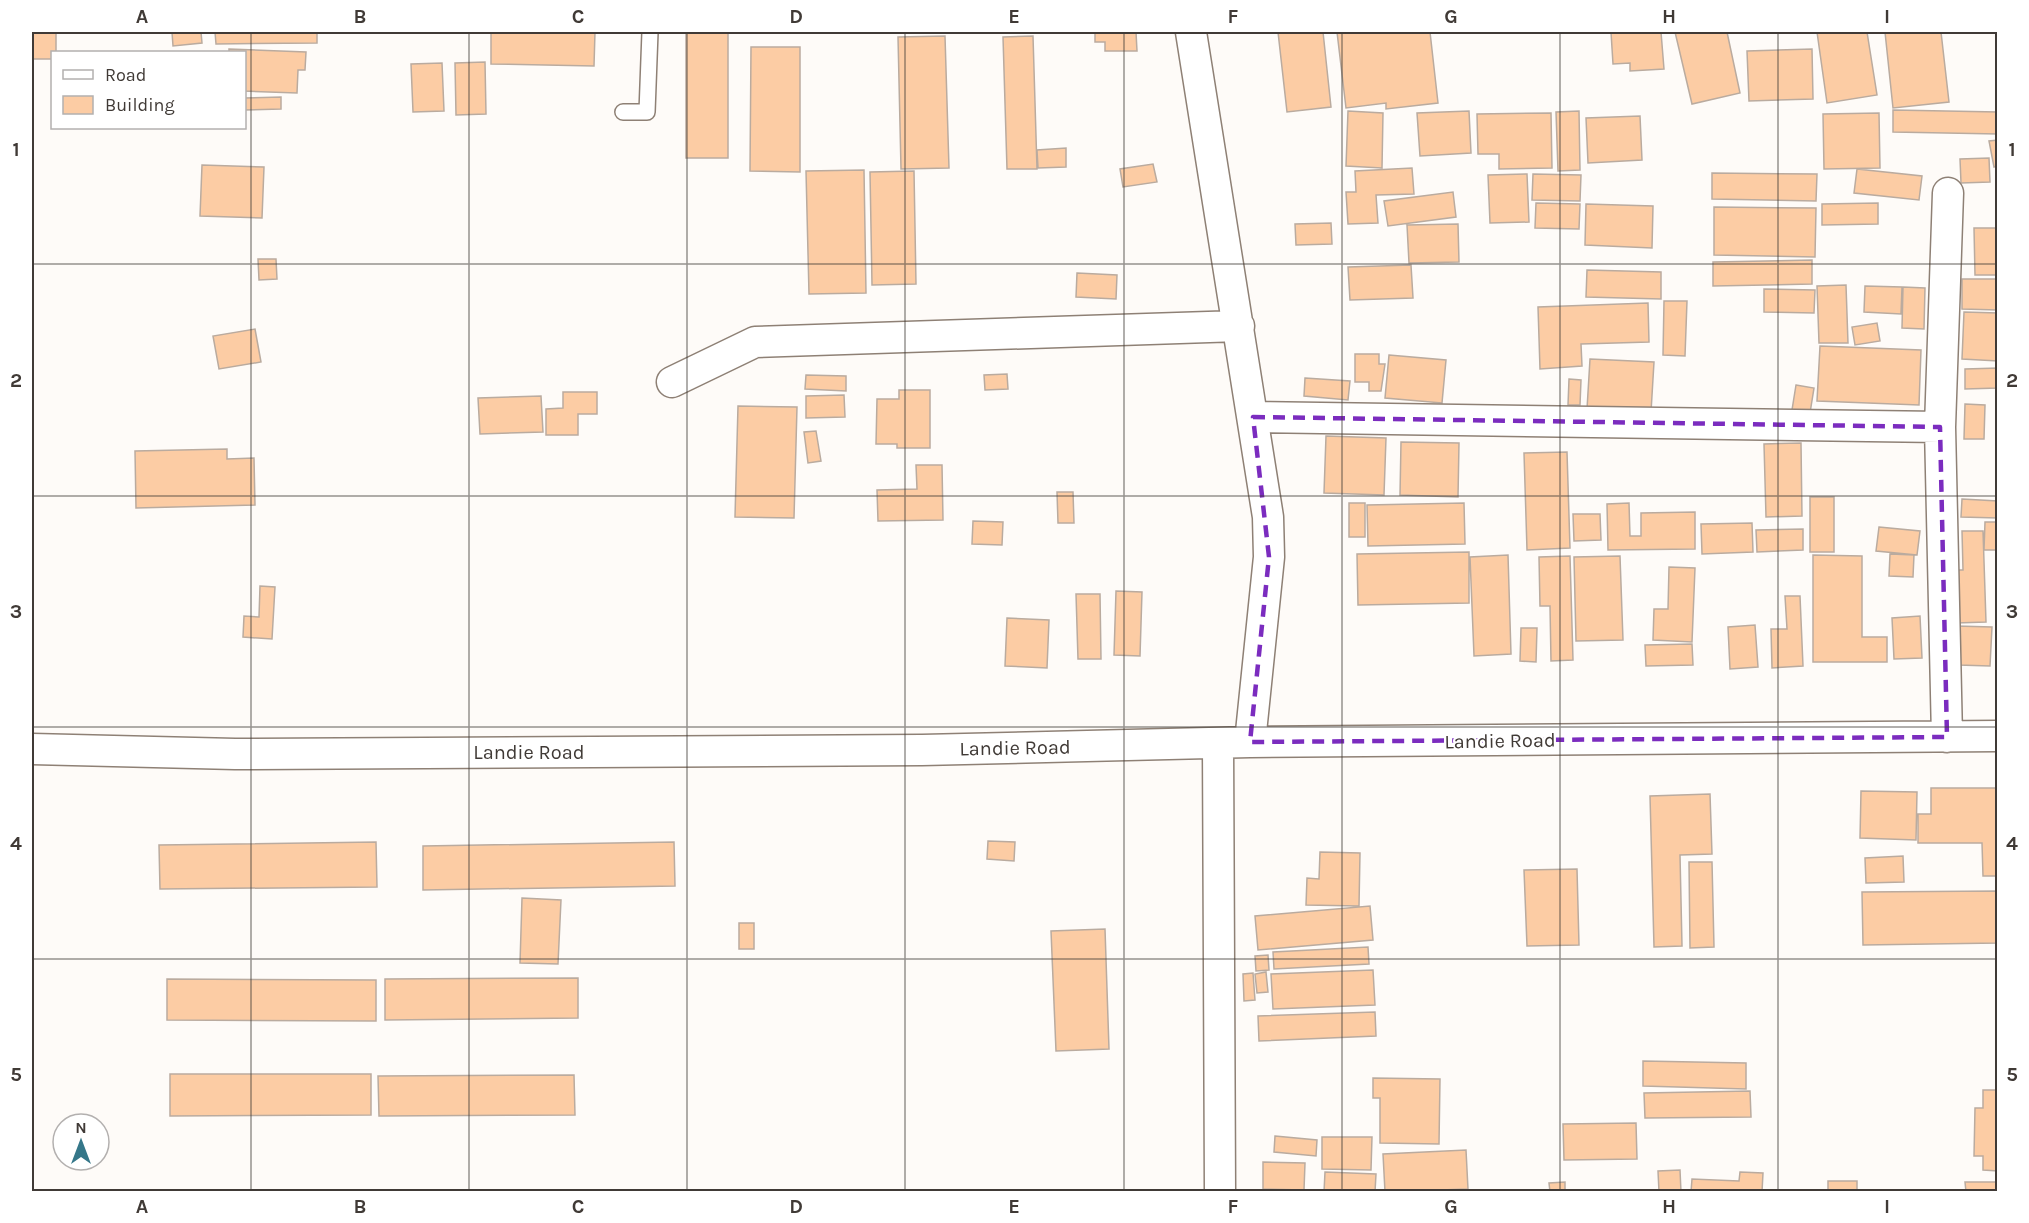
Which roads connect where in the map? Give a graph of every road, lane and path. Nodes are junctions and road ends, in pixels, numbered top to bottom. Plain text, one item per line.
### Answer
1 (650, 32) edge
2 (1191, 32) edge
3 (622, 112) dead end
4 (1948, 193) dead end
5 (1239, 326) junction
6 (672, 382) dead end
7 (1253, 417) junction
8 (1940, 427) junction
9 (1998, 736) edge
10 (1947, 737) junction
11 (1250, 742) junction
12 (1218, 743) junction
13 (32, 749) edge
14 (1220, 1191) edge

1 - 3 lane
2 - 5 street
4 - 8 street
5 - 6 street
5 - 7 street
7 - 8 street
7 - 11 street
8 - 10 street
9 - 10 street, Landie Road
10 - 11 street, Landie Road
11 - 12 street, Landie Road
12 - 13 street, Landie Road
12 - 14 street

